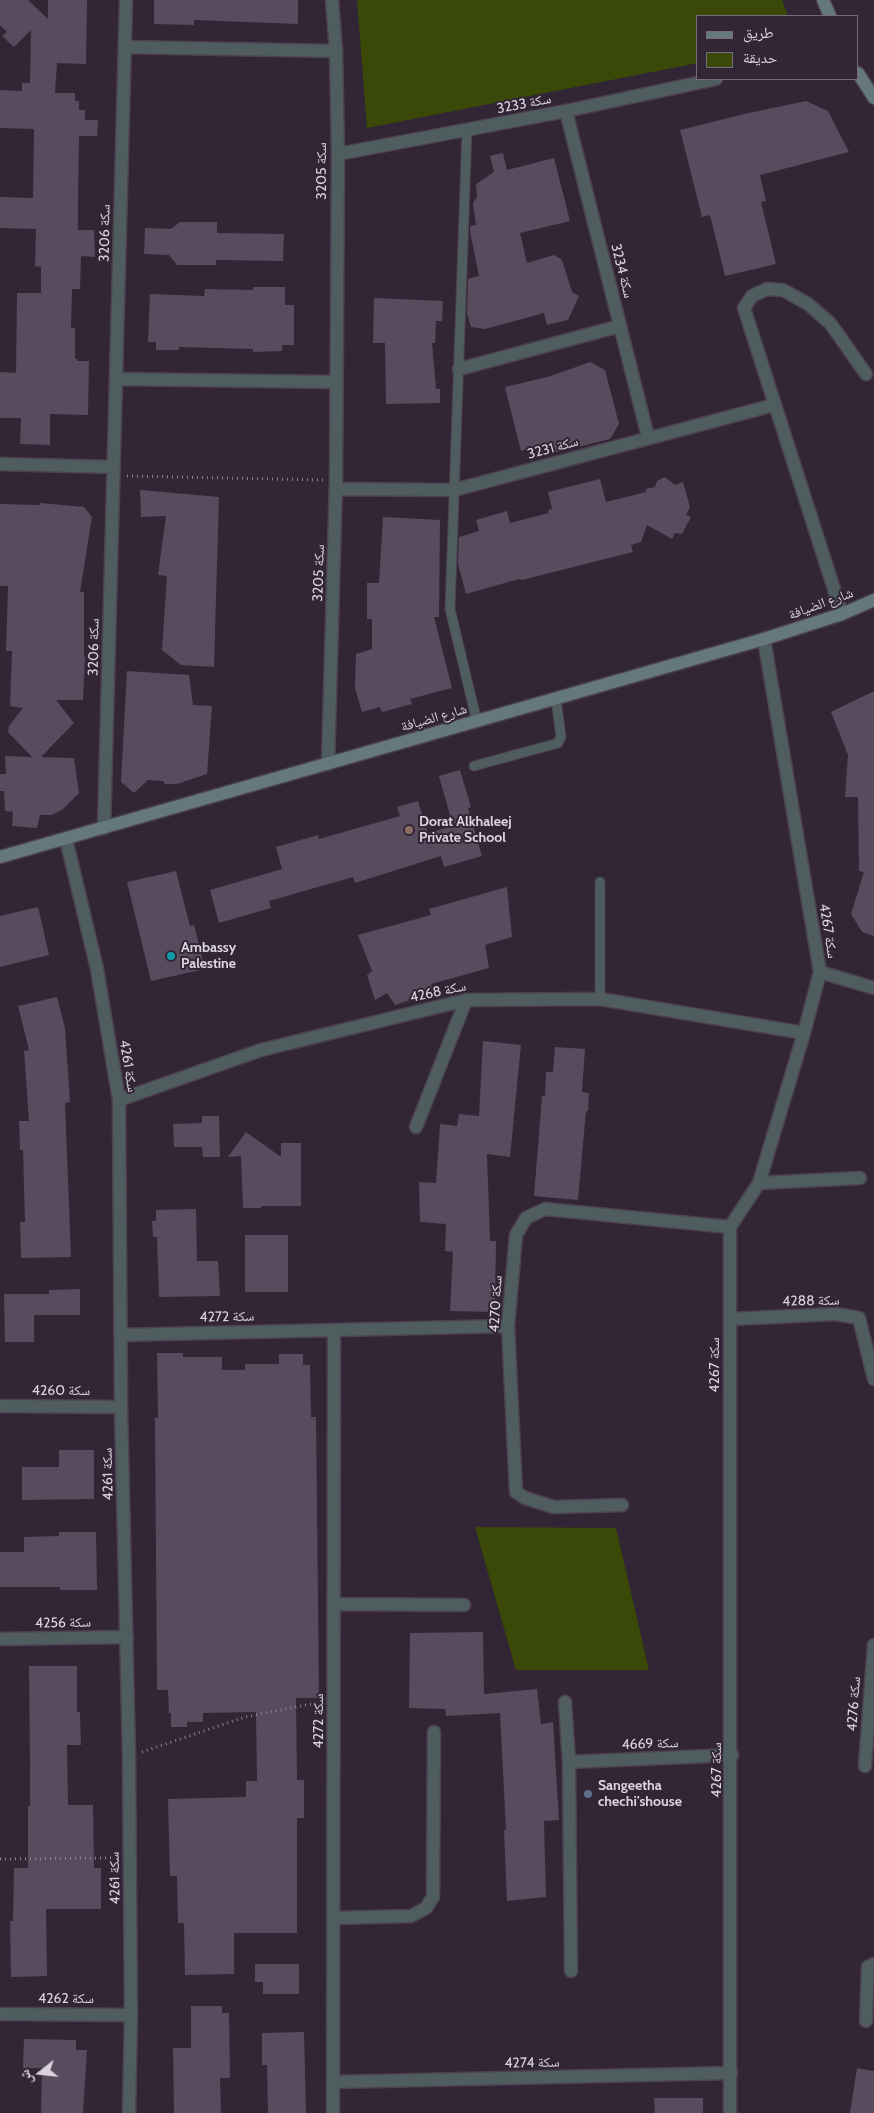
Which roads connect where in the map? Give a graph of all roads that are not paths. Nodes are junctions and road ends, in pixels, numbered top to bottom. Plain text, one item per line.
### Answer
1 (126, 0) edge
2 (332, 0) edge
3 (823, 0) edge
4 (830, 15) edge
5 (125, 47) junction
6 (336, 51) junction
7 (859, 75) edge
8 (711, 80) edge
9 (874, 98) edge
10 (566, 111) junction
11 (467, 130) junction
12 (338, 154) junction
13 (620, 326) junction
14 (459, 369) junction
15 (866, 374) dead end
16 (116, 379) junction
17 (336, 382) junction
18 (774, 405) junction
19 (648, 437) junction
20 (0, 464) edge
21 (114, 471) junction
22 (336, 485) junction
23 (454, 490) junction
24 (874, 600) edge
25 (842, 614) junction
26 (764, 639) junction
27 (556, 699) junction
28 (477, 722) junction
29 (328, 764) junction
30 (474, 766) dead end
31 (104, 828) junction
32 (66, 839) junction
33 (0, 857) edge
34 (600, 882) dead end
35 (820, 972) junction
36 (874, 988) edge
37 (600, 999) junction
38 (466, 1000) junction
39 (804, 1033) junction
40 (119, 1100) junction
41 (416, 1127) dead end
42 (860, 1178) dead end
43 (759, 1183) junction
44 (730, 1227) junction
45 (730, 1319) junction
46 (508, 1326) junction
47 (334, 1330) junction
48 (121, 1335) junction
49 (874, 1379) edge
50 (0, 1406) edge
51 (121, 1406) junction
52 (622, 1505) dead end
53 (334, 1604) junction
54 (464, 1605) dead end
55 (127, 1636) junction
56 (0, 1639) edge
57 (874, 1645) edge
58 (565, 1702) dead end
59 (434, 1732) dead end
60 (732, 1755) junction
61 (569, 1762) junction
62 (865, 1766) dead end
63 (333, 1918) junction
64 (874, 1964) edge
65 (571, 1971) dead end
66 (0, 2014) edge
67 (131, 2015) junction
68 (866, 2020) dead end
69 (731, 2073) junction
70 (333, 2082) junction
71 (129, 2113) edge
72 (333, 2113) edge
73 (730, 2113) edge

1 - 5 street, سكة 3206
2 - 6 street, سكة 3205
3 - 4 street
5 - 6 street
5 - 16 street, سكة 3206
6 - 12 street, سكة 3205
7 - 9 street
8 - 10 street, سكة 3233
10 - 11 street, سكة 3233
10 - 13 street, سكة 3234
11 - 12 street, سكة 3233
11 - 14 lane
12 - 17 street, سكة 3205
13 - 14 street
13 - 19 street, سكة 3234
14 - 23 lane
15 - 18 street
16 - 17 street
16 - 21 street, سكة 3206
17 - 22 street, سكة 3205
18 - 19 street, سكة 3231
18 - 25 street
19 - 23 street, سكة 3231
20 - 21 street
21 - 31 street, سكة 3206
22 - 23 street, سكة 3231
22 - 29 street, سكة 3205
23 - 28 lane
24 - 25 street, شارع الضيافة
25 - 26 street, شارع الضيافة
26 - 27 street, شارع الضيافة
26 - 35 street, سكة 4267
27 - 28 street, شارع الضيافة
27 - 30 lane
28 - 29 street, شارع الضيافة
29 - 31 street, شارع الضيافة
31 - 32 street, شارع الضيافة
32 - 33 street, شارع الضيافة
32 - 40 street, سكة 4261
34 - 37 lane
35 - 36 street
35 - 39 street, سكة 4267
37 - 38 street, سكة 4268
37 - 39 street, سكة 4268
38 - 40 street, سكة 4268
38 - 41 street
39 - 43 street, سكة 4267
40 - 48 street, سكة 4261
42 - 43 street
43 - 44 street, سكة 4267
44 - 45 street, سكة 4267
44 - 46 street, سكة 4270
45 - 49 street, سكة 4288
45 - 60 street, سكة 4267
46 - 47 street, سكة 4272
46 - 52 street, سكة 4270
47 - 48 street, سكة 4272
47 - 53 street, سكة 4272
48 - 51 street, سكة 4261
50 - 51 street, سكة 4260
51 - 55 street, سكة 4261
53 - 54 street
53 - 63 street, سكة 4272
55 - 56 street, سكة 4256
55 - 67 street, سكة 4261
57 - 62 street, سكة 4276
58 - 61 street
59 - 63 street
60 - 61 street, سكة 4669
60 - 69 street, سكة 4267
61 - 65 street
63 - 70 street, سكة 4272
64 - 68 street
66 - 67 street, سكة 4262
67 - 71 street, سكة 4261
69 - 70 street, سكة 4274
69 - 73 street, سكة 4267
70 - 72 street, سكة 4272

